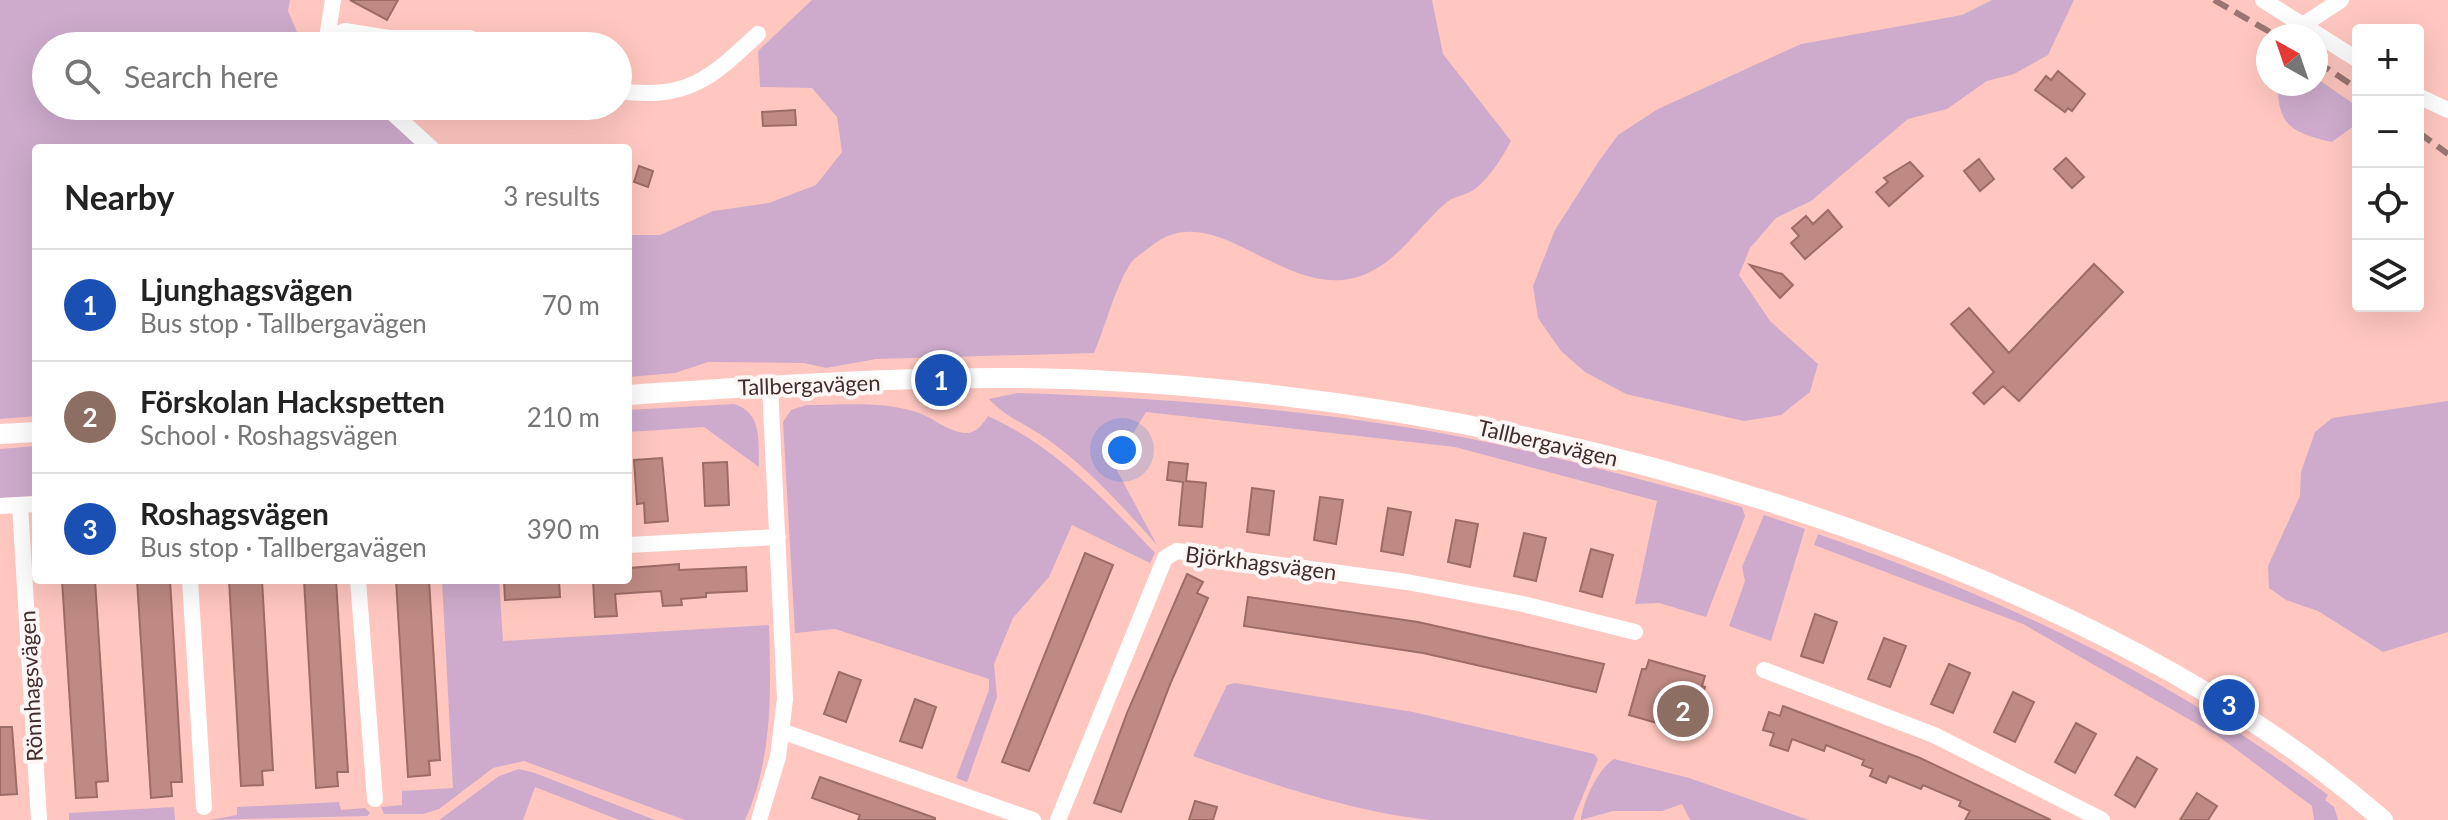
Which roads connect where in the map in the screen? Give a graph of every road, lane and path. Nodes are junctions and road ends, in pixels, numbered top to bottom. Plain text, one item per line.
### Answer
1 (333, 0) edge
2 (2263, 0) edge
3 (2341, 0) edge
4 (2301, 24) edge
5 (2305, 24) edge
6 (327, 32) edge
7 (758, 34) dead end
8 (2328, 41) edge
9 (2352, 56) edge
10 (632, 91) edge
11 (2424, 99) edge
12 (2448, 110) edge
13 (400, 120) edge
14 (427, 144) edge
15 (770, 386) junction
16 (632, 395) edge
17 (32, 432) edge
18 (0, 434) edge
19 (28, 504) edge
20 (0, 506) edge
21 (778, 537) junction
22 (632, 545) edge
23 (190, 584) edge
24 (358, 584) edge
25 (1635, 632) dead end
26 (1764, 670) dead end
27 (784, 732) junction
28 (375, 799) dead end
29 (204, 807) dead end
30 (2370, 816) edge
31 (39, 819) edge
32 (759, 820) edge
33 (1033, 820) edge
34 (1058, 820) edge
35 (2102, 820) edge

1 - 6 street
2 - 4 street
3 - 5 street
7 - 10 street
8 - 9 street
11 - 12 street
13 - 14 street
15 - 16 street, Tallbergavägen
15 - 21 street
15 - 30 street, Tallbergavägen
17 - 18 street
19 - 20 street, Rönnhagsvägen
19 - 31 street, Rönnhagsvägen
21 - 22 street
21 - 27 street
23 - 29 street
24 - 28 street
25 - 34 street, Björkhagsvägen
26 - 35 street
27 - 32 street
27 - 33 street

